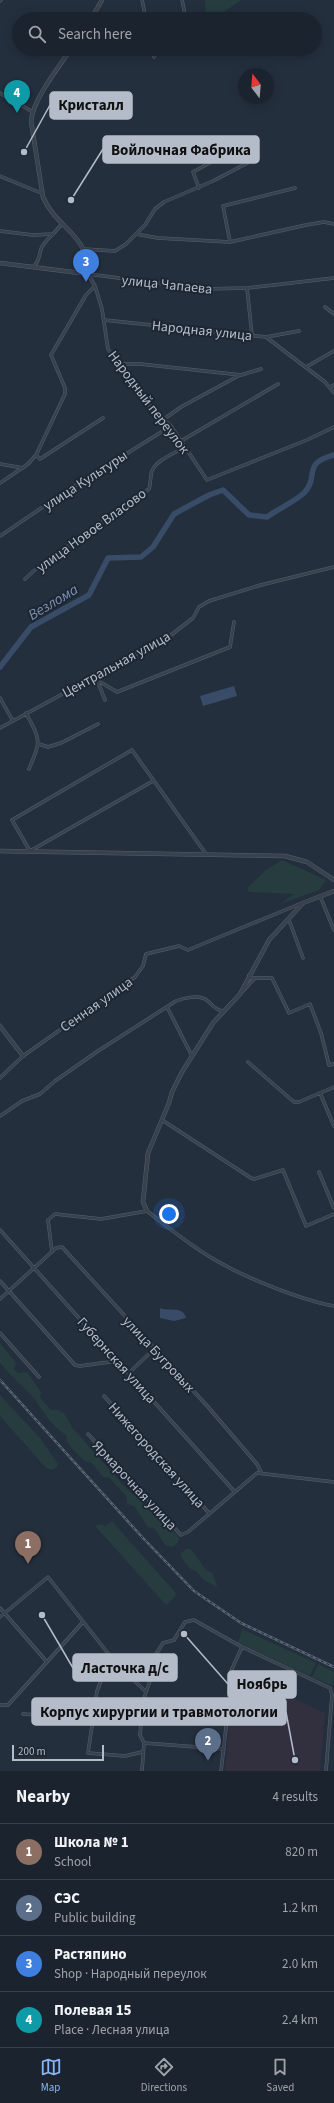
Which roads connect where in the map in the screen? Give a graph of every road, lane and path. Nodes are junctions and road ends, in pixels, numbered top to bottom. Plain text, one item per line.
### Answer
1 (102, 0) edge
2 (142, 0) edge
3 (182, 0) edge
4 (95, 12) edge
5 (145, 12) edge
6 (185, 12) edge
7 (67, 56) edge
8 (0, 93) edge
9 (32, 112) junction
10 (248, 142) dead end
11 (255, 159) dead end
12 (0, 176) edge
13 (199, 188) junction
14 (295, 188) dead end
15 (41, 193) junction
16 (62, 224) junction
17 (334, 224) edge
18 (0, 230) edge
19 (53, 234) junction
20 (136, 234) junction
21 (230, 242) junction
22 (84, 249) junction
23 (0, 263) edge
24 (32, 267) junction
25 (88, 274) junction
26 (334, 278) edge
27 (95, 286) junction
28 (247, 288) junction
29 (325, 307) dead end
30 (334, 314) edge
31 (104, 320) junction
32 (299, 331) dead end
33 (252, 335) junction
34 (266, 337) junction
35 (334, 351) edge
36 (119, 364) junction
37 (306, 367) junction
38 (261, 369) dead end
39 (241, 375) junction
40 (278, 384) dead end
41 (334, 385) edge
42 (330, 387) junction
43 (334, 392) edge
44 (103, 418) dead end
45 (164, 419) junction
46 (171, 426) junction
47 (334, 427) edge
48 (181, 441) junction
49 (185, 447) junction
50 (36, 455) junction
51 (0, 464) edge
52 (23, 468) junction
53 (0, 483) edge
54 (0, 536) edge
55 (334, 567) edge
56 (25, 579) dead end
57 (234, 622) dead end
58 (94, 677) junction
59 (97, 680) junction
60 (0, 698) edge
61 (105, 700) dead end
62 (26, 713) junction
63 (13, 721) junction
64 (98, 724) dead end
65 (0, 728) edge
66 (39, 744) junction
67 (29, 769) dead end
68 (153, 781) junction
69 (0, 850) edge
70 (206, 855) junction
71 (334, 880) edge
72 (334, 891) edge
73 (320, 896) junction
74 (303, 903) junction
75 (288, 920) junction
76 (334, 930) edge
77 (303, 958) dead end
78 (249, 975) junction
79 (255, 978) junction
80 (240, 994) junction
81 (167, 1008) junction
82 (223, 1011) junction
83 (0, 1026) edge
84 (23, 1056) junction
85 (192, 1056) junction
86 (248, 1062) dead end
87 (334, 1064) edge
88 (0, 1078) edge
89 (334, 1087) edge
90 (320, 1093) junction
91 (0, 1116) edge
92 (162, 1120) junction
93 (334, 1126) edge
94 (319, 1172) dead end
95 (334, 1208) edge
96 (147, 1211) junction
97 (334, 1214) edge
98 (0, 1230) edge
99 (52, 1252) junction
100 (35, 1268) junction
101 (0, 1281) edge
102 (9, 1291) junction
103 (0, 1299) edge
104 (334, 1306) edge
105 (0, 1333) edge
106 (154, 1350) junction
107 (118, 1361) junction
108 (129, 1373) junction
109 (39, 1377) dead end
110 (104, 1396) dead end
111 (88, 1434) dead end
112 (260, 1472) junction
113 (334, 1482) edge
114 (234, 1491) junction
115 (209, 1513) junction
116 (0, 1608) edge
117 (4, 1613) junction
118 (0, 1617) edge
119 (83, 1622) junction
120 (242, 1647) junction
121 (114, 1661) junction
122 (46, 1662) junction
123 (146, 1692) junction
124 (0, 1705) edge
125 (23, 1714) dead end
126 (93, 1719) junction
127 (144, 1743) junction
128 (224, 1749) junction
129 (142, 1752) junction
130 (142, 1771) edge
131 (221, 1771) edge
132 (326, 1771) edge

1 - 4 street
2 - 5 street
3 - 6 street
7 - 9 street
8 - 9 street
9 - 15 street
10 - 13 street
11 - 13 street
12 - 15 street
13 - 20 street
14 - 21 street
15 - 16 street
16 - 19 street
16 - 22 street
17 - 21 street
18 - 19 street
19 - 24 street
20 - 21 street
20 - 22 street
22 - 25 street
23 - 24 street, улица Чапаева
24 - 25 street, улица Чапаева
25 - 27 street, Народный переулок
25 - 28 street, улица Чапаева
26 - 28 street, улица Чапаева
27 - 31 street, Народный переулок
27 - 50 street
28 - 33 street
29 - 30 street
31 - 33 street, Народная улица
31 - 36 street, Народный переулок
32 - 34 street, Народная улица
33 - 34 street, Народная улица
34 - 37 street
35 - 37 street
36 - 39 street
36 - 45 street, Народный переулок
37 - 42 street
38 - 39 street
39 - 45 street
40 - 48 street
41 - 42 street
42 - 43 street
44 - 50 street
45 - 46 street, Народный переулок
46 - 48 street, Народный переулок
46 - 54 street, улица Культуры
47 - 49 street, Народный переулок
48 - 49 street, Народный переулок
49 - 56 street, улица Новое Власово
50 - 52 street
51 - 52 street
52 - 53 street
55 - 58 street, Центральная улица
57 - 59 street
58 - 59 street
58 - 62 street, Центральная улица
59 - 61 street
60 - 63 street
62 - 63 street, Центральная улица
62 - 66 street
63 - 65 street, Центральная улица
64 - 66 street
66 - 67 street
68 - 68 street
68 - 70 street
69 - 70 street
70 - 71 street
72 - 73 street
73 - 74 street
73 - 76 street
74 - 75 street
74 - 84 street, Сенная улица
75 - 77 street
75 - 78 street
78 - 79 street
78 - 80 street
79 - 80 street
79 - 87 street
80 - 82 street
81 - 82 street
81 - 85 street
81 - 91 street
82 - 85 street
83 - 84 street
84 - 88 street, Сенная улица
85 - 92 street
86 - 90 street
89 - 90 street
90 - 93 street
92 - 96 street
92 - 97 street
94 - 95 street
96 - 99 street
96 - 104 street
98 - 100 street, Губернская улица
99 - 100 street
99 - 106 street, улица Бугровых
100 - 102 street
100 - 107 street, Губернская улица
101 - 102 street
102 - 103 street
102 - 107 street
105 - 109 street
106 - 108 street
106 - 112 street, улица Бугровых
107 - 108 street, Губернская улица
108 - 114 street, Губернская улица
110 - 115 street, Нижегородская улица
111 - 115 street, Ярмарочная улица
112 - 113 street
112 - 114 street
114 - 115 street
116 - 117 street
117 - 118 street
117 - 119 street
117 - 122 street
119 - 121 street
119 - 122 street
120 - 123 street
120 - 128 street
120 - 132 street
121 - 123 street
121 - 126 street
122 - 124 street
123 - 127 street
125 - 126 street
126 - 129 street
127 - 128 street
127 - 129 street
128 - 131 street
129 - 130 street

